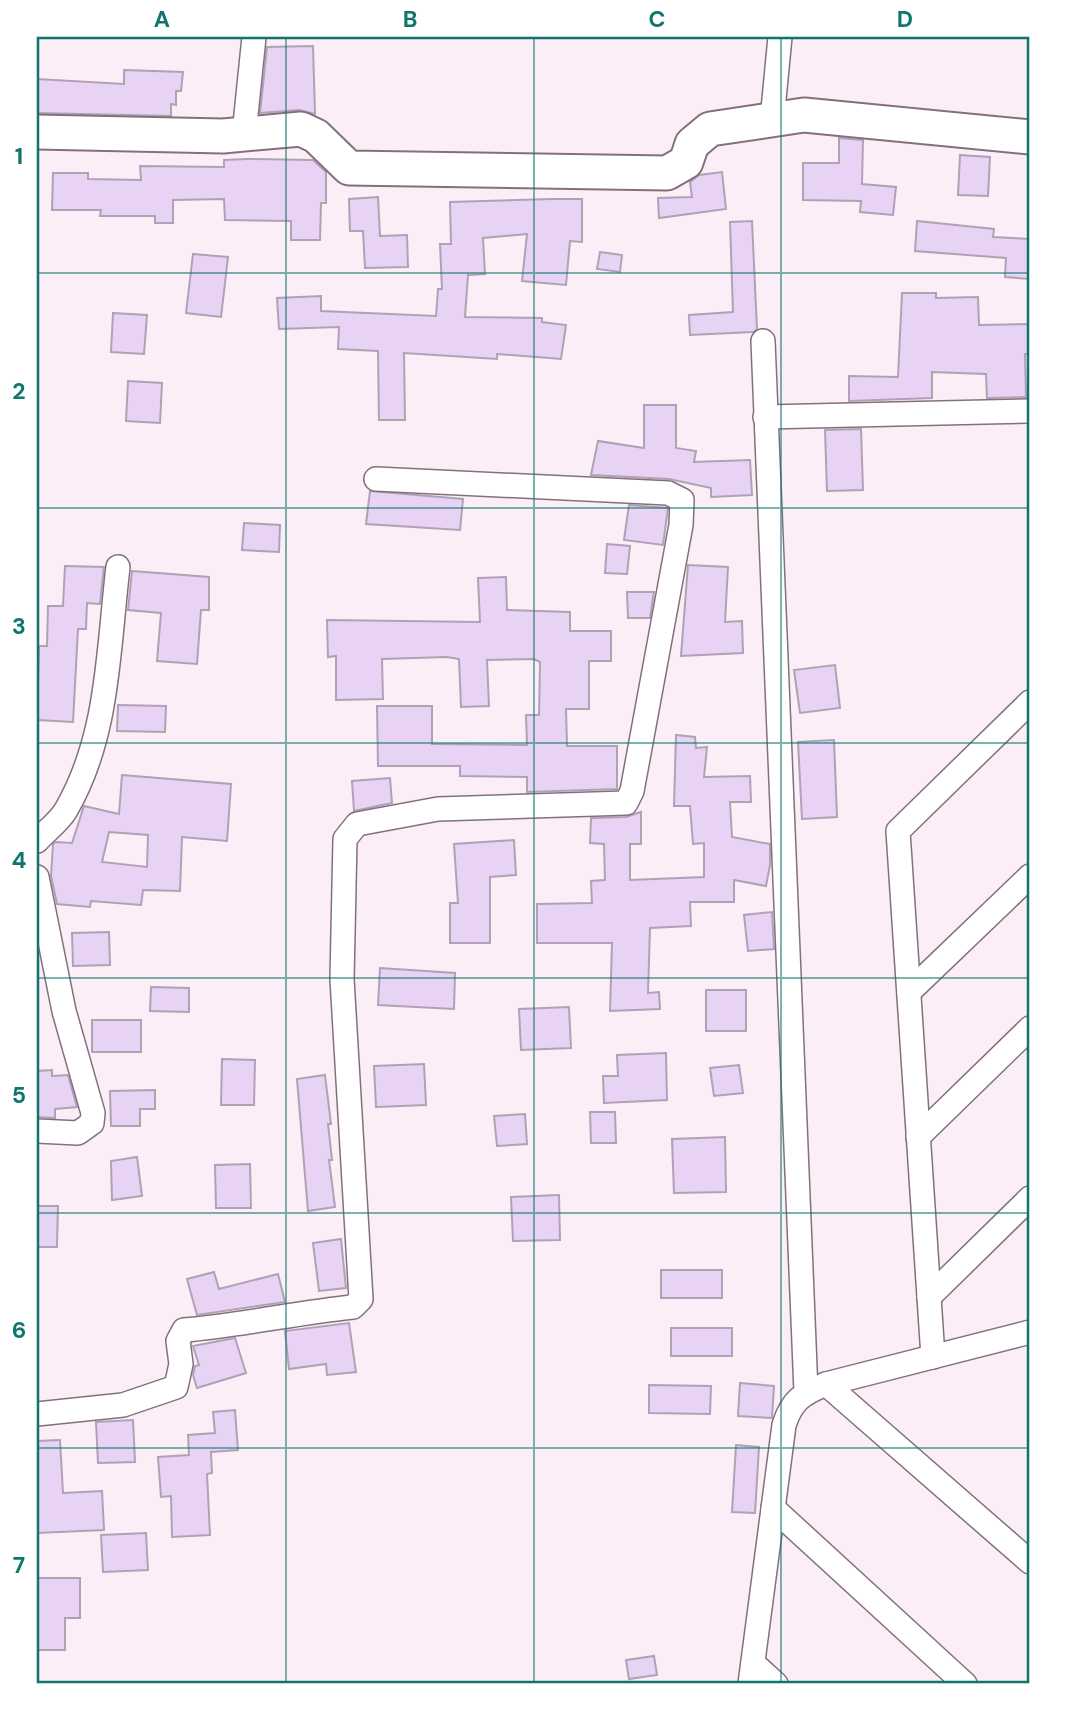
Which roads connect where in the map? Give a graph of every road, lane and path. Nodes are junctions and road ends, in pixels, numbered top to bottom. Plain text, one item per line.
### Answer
1 (254, 37) edge
2 (780, 37) edge
3 (772, 120) junction
4 (37, 132) edge
5 (244, 134) junction
6 (1030, 137) edge
7 (763, 341) dead end
8 (1030, 411) edge
9 (765, 418) junction
10 (376, 480) dead end
11 (118, 567) dead end
12 (1030, 702) edge
13 (37, 841) edge
14 (1030, 876) edge
15 (37, 877) edge
16 (909, 992) junction
17 (1030, 1028) edge
18 (37, 1131) edge
19 (918, 1138) junction
20 (1030, 1198) edge
21 (929, 1297) junction
22 (1030, 1332) edge
23 (933, 1357) junction
24 (816, 1388) junction
25 (37, 1414) edge
26 (773, 1508) junction
27 (1030, 1562) edge
28 (751, 1674) edge
29 (776, 1684) edge
30 (965, 1684) edge

1 - 5 street
2 - 3 street
3 - 5 street
3 - 6 street
4 - 5 street
7 - 9 street
8 - 9 street
9 - 24 street
10 - 25 street
11 - 13 street
12 - 16 street
14 - 16 street
15 - 18 street
16 - 19 street
17 - 19 street
19 - 21 street
20 - 21 street
21 - 23 street
22 - 23 street
23 - 24 street
24 - 26 street
24 - 27 street
26 - 28 street
26 - 30 street
28 - 29 street

